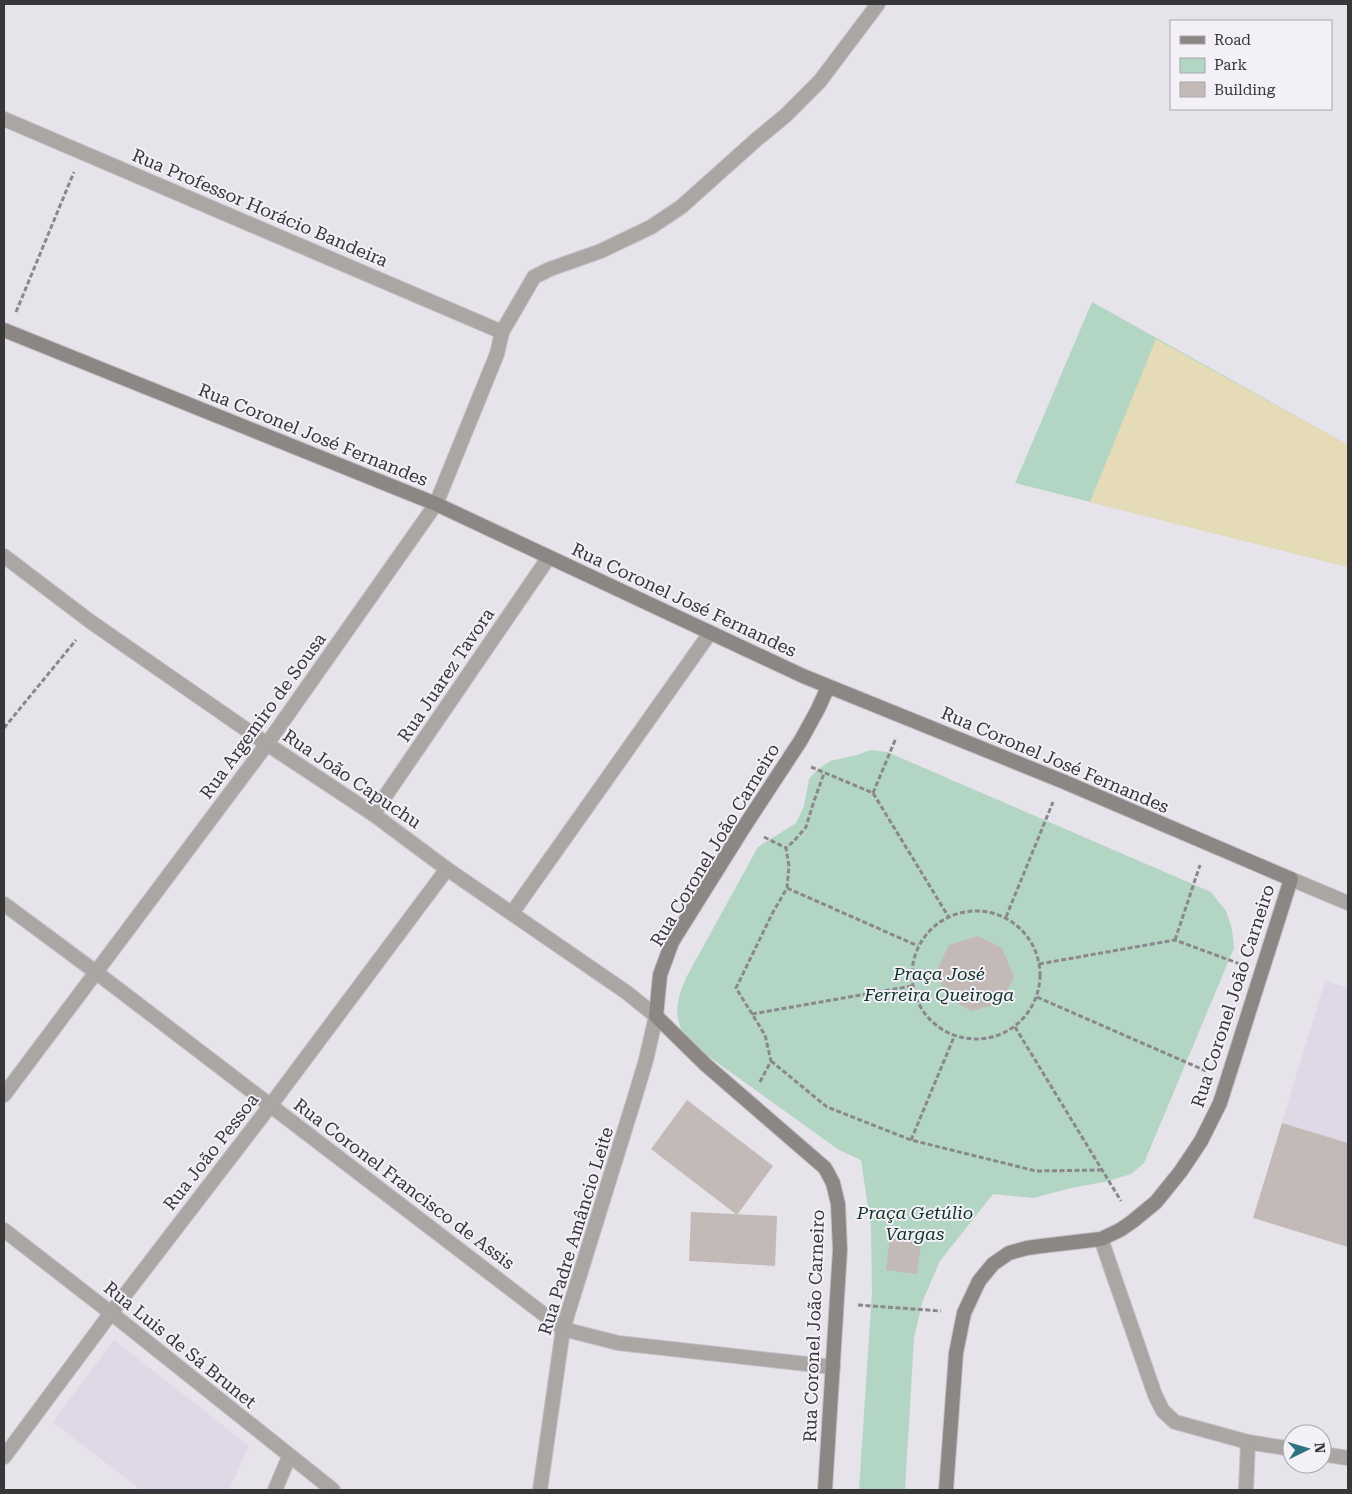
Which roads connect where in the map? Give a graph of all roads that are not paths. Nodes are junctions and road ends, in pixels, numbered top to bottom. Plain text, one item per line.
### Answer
1 (878, 4) edge
2 (4, 119) edge
3 (6, 331) edge
4 (502, 332) junction
5 (436, 504) junction
6 (4, 556) edge
7 (549, 558) junction
8 (710, 633) junction
9 (828, 687) junction
10 (267, 744) junction
11 (373, 814) junction
12 (447, 869) junction
13 (1291, 879) junction
14 (1348, 903) edge
15 (4, 904) edge
16 (512, 913) junction
17 (97, 973) junction
18 (656, 1016) junction
19 (4, 1094) edge
20 (270, 1106) junction
21 (4, 1230) edge
22 (1101, 1239) junction
23 (110, 1313) junction
24 (563, 1329) junction
25 (833, 1367) junction
26 (1248, 1442) junction
27 (1282, 1447) edge
28 (289, 1456) junction
29 (1332, 1456) edge
30 (4, 1457) edge
31 (1348, 1458) edge
32 (276, 1490) edge
33 (333, 1490) edge
34 (540, 1490) edge
35 (825, 1490) edge
36 (946, 1490) edge
37 (1246, 1490) edge

1 - 4 street, Rua Argemiro de Sousa
2 - 4 street, Rua Professor Horácio Bandeira
3 - 5 main road, Rua Coronel José Fernandes
4 - 5 street, Rua Argemiro de Sousa
5 - 7 main road, Rua Coronel José Fernandes
5 - 10 street, Rua Argemiro de Sousa
6 - 10 street, Rua João Capuchu
7 - 8 main road, Rua Coronel José Fernandes
7 - 11 street, Rua Juarez Tavora
8 - 9 main road, Rua Coronel José Fernandes
8 - 16 street
9 - 13 main road, Rua Coronel José Fernandes
9 - 18 main road, Rua Coronel João Carneiro
10 - 11 street, Rua João Capuchu
10 - 17 street, Rua Argemiro de Sousa
11 - 12 street, Rua João Capuchu
12 - 16 street, Rua João Capuchu
12 - 20 street, Rua João Pessoa
13 - 14 street, Rua Coronel José Fernandes
13 - 22 main road, Rua Coronel João Carneiro
15 - 17 street, Rua Coronel Francisco de Assis
16 - 18 street, Rua João Capuchu
17 - 19 street, Rua Argemiro de Sousa
17 - 20 street, Rua Coronel Francisco de Assis
18 - 24 street, Rua Padre Amâncio Leite
18 - 25 main road, Rua Coronel João Carneiro
20 - 23 street, Rua João Pessoa
20 - 24 street, Rua Coronel Francisco de Assis
21 - 23 street, Rua Luis de Sá Brunet
22 - 26 street
22 - 36 main road, Rua Coronel João Carneiro
23 - 28 street, Rua Luis de Sá Brunet
23 - 30 street, Rua João Pessoa
24 - 25 street, Rua Coronel Francisco de Assis
24 - 34 street, Rua Padre Amâncio Leite
25 - 35 main road, Rua Coronel João Carneiro
26 - 27 street
26 - 37 street
28 - 32 street
28 - 33 street, Rua Luis de Sá Brunet
29 - 31 street

